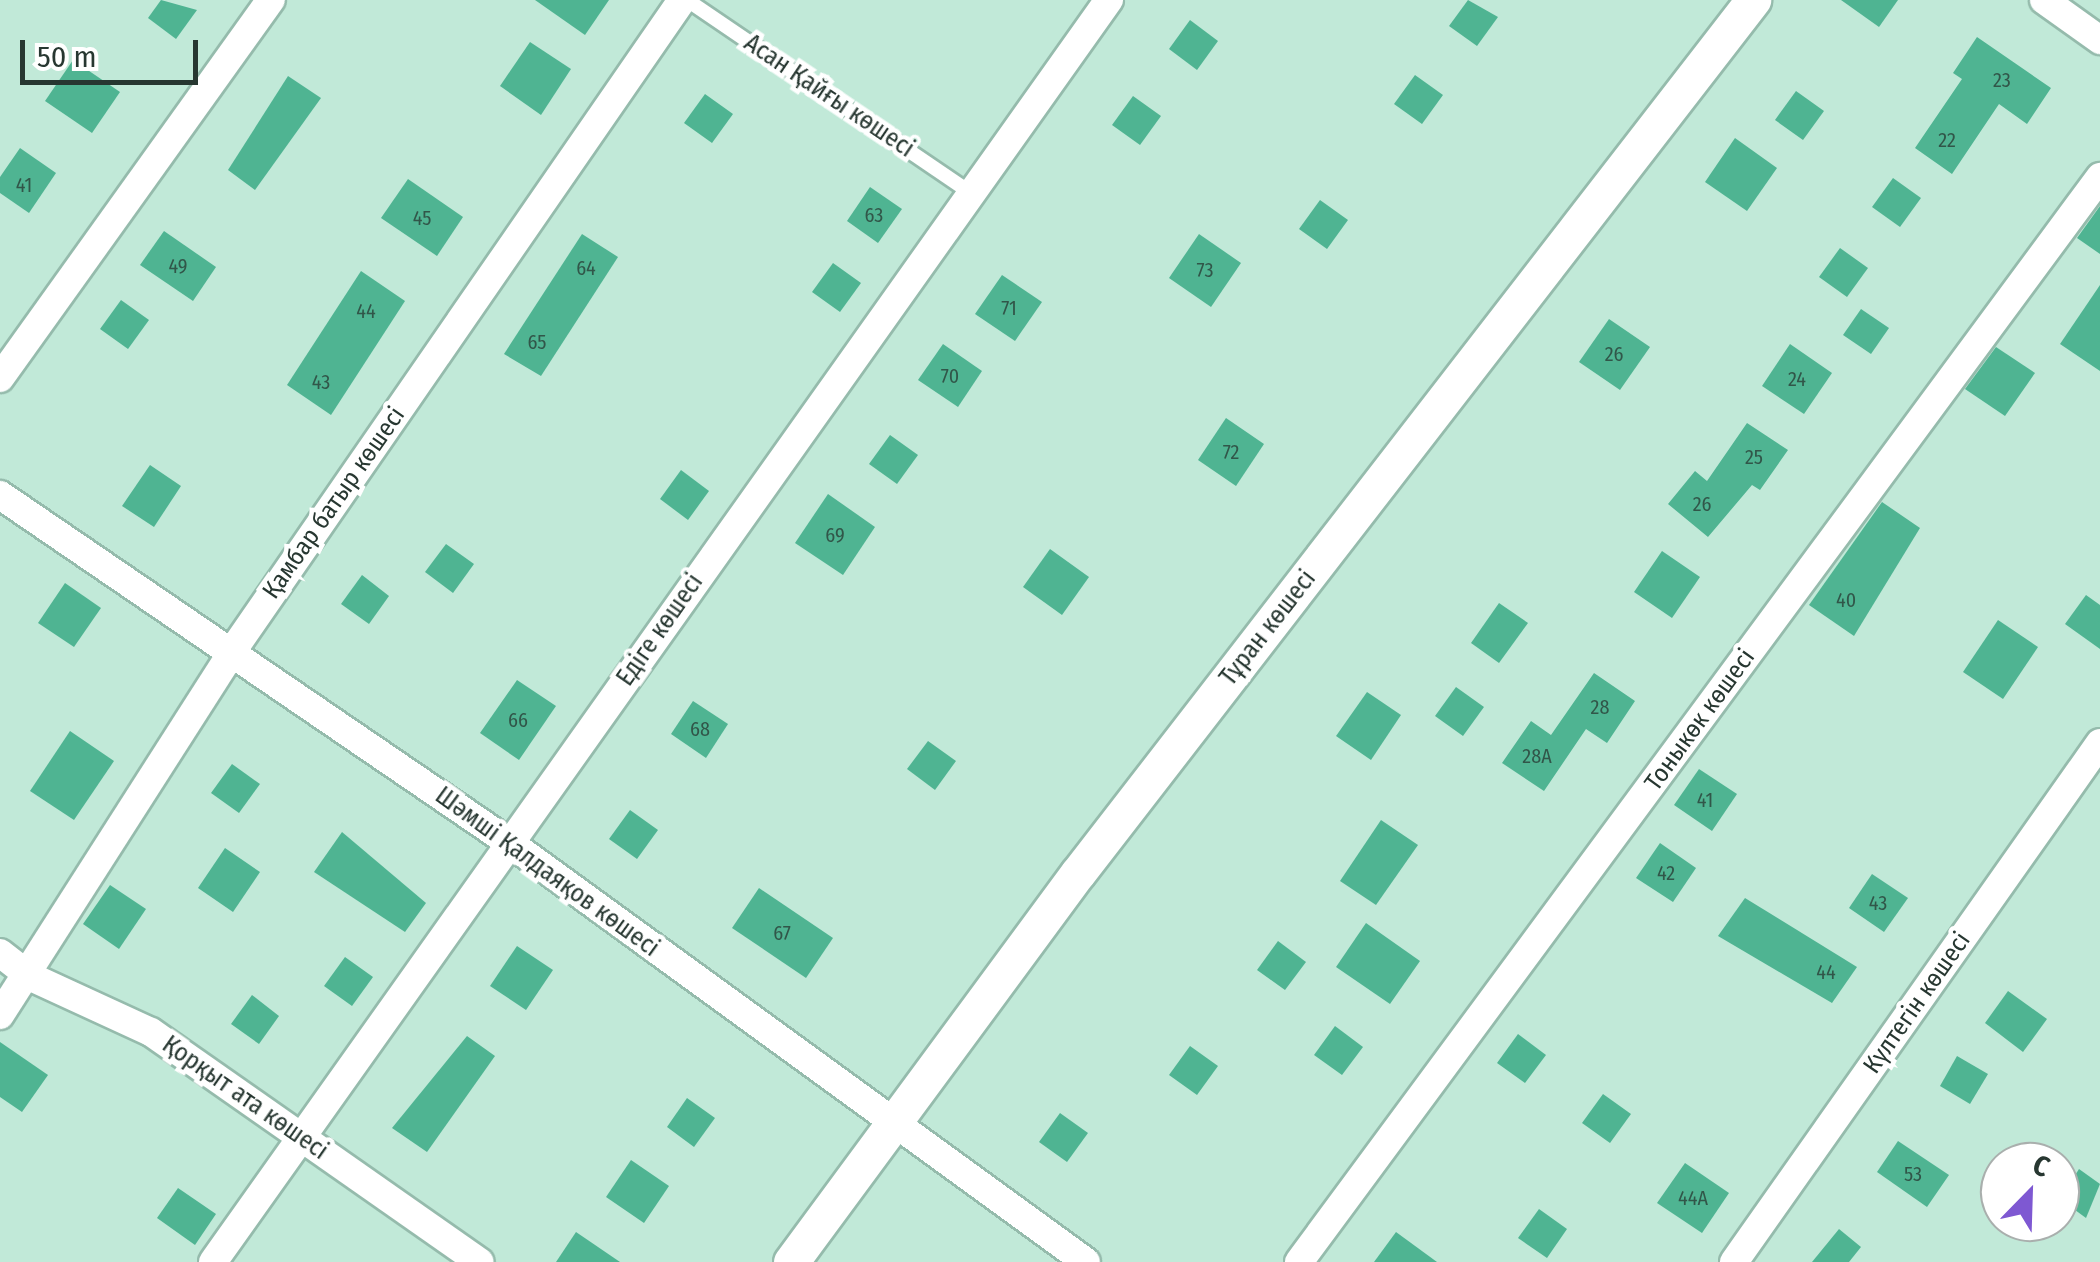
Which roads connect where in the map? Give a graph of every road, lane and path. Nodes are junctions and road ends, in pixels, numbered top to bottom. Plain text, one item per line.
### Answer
1 (271, 0) edge
2 (685, 0) edge
3 (1109, 0) edge
4 (1753, 0) edge
5 (2044, 0) edge
6 (2100, 40) edge
7 (2100, 177) edge
8 (972, 193) junction
9 (0, 378) edge
10 (0, 495) edge
11 (233, 650) junction
12 (2100, 743) edge
13 (510, 844) junction
14 (0, 953) edge
15 (30, 976) junction
16 (0, 1015) edge
17 (891, 1123) junction
18 (303, 1138) junction
19 (214, 1262) edge
20 (480, 1262) edge
21 (791, 1262) edge
22 (1086, 1262) edge
23 (1299, 1262) edge
24 (1734, 1262) edge

1 - 9 street
2 - 8 lane, Асан Қайғы көшесі
2 - 11 street, Қамбар батыр көшесі
3 - 8 street, Едіге көшесі
4 - 17 street, Тұран көшесі
5 - 6 street
7 - 23 street, Тоныкөк көшесі
8 - 13 street, Едіге көшесі
10 - 11 street, Шәмші Қалдаяқов көшесі
11 - 13 street, Шәмші Қалдаяқов көшесі
11 - 15 street, Қамбар батыр көшесі
12 - 24 street, Күлтегін көшесі
13 - 17 street, Шәмші Қалдаяқов көшесі
13 - 18 street, Едіге көшесі
14 - 15 street, Қорқыт ата көшесі
15 - 16 street, Қамбар батыр көшесі
15 - 18 street, Қорқыт ата көшесі
17 - 21 street, Тұран көшесі
17 - 22 street, Шәмші Қалдаяқов көшесі
18 - 19 street, Едіге көшесі
18 - 20 street, Қорқыт ата көшесі

